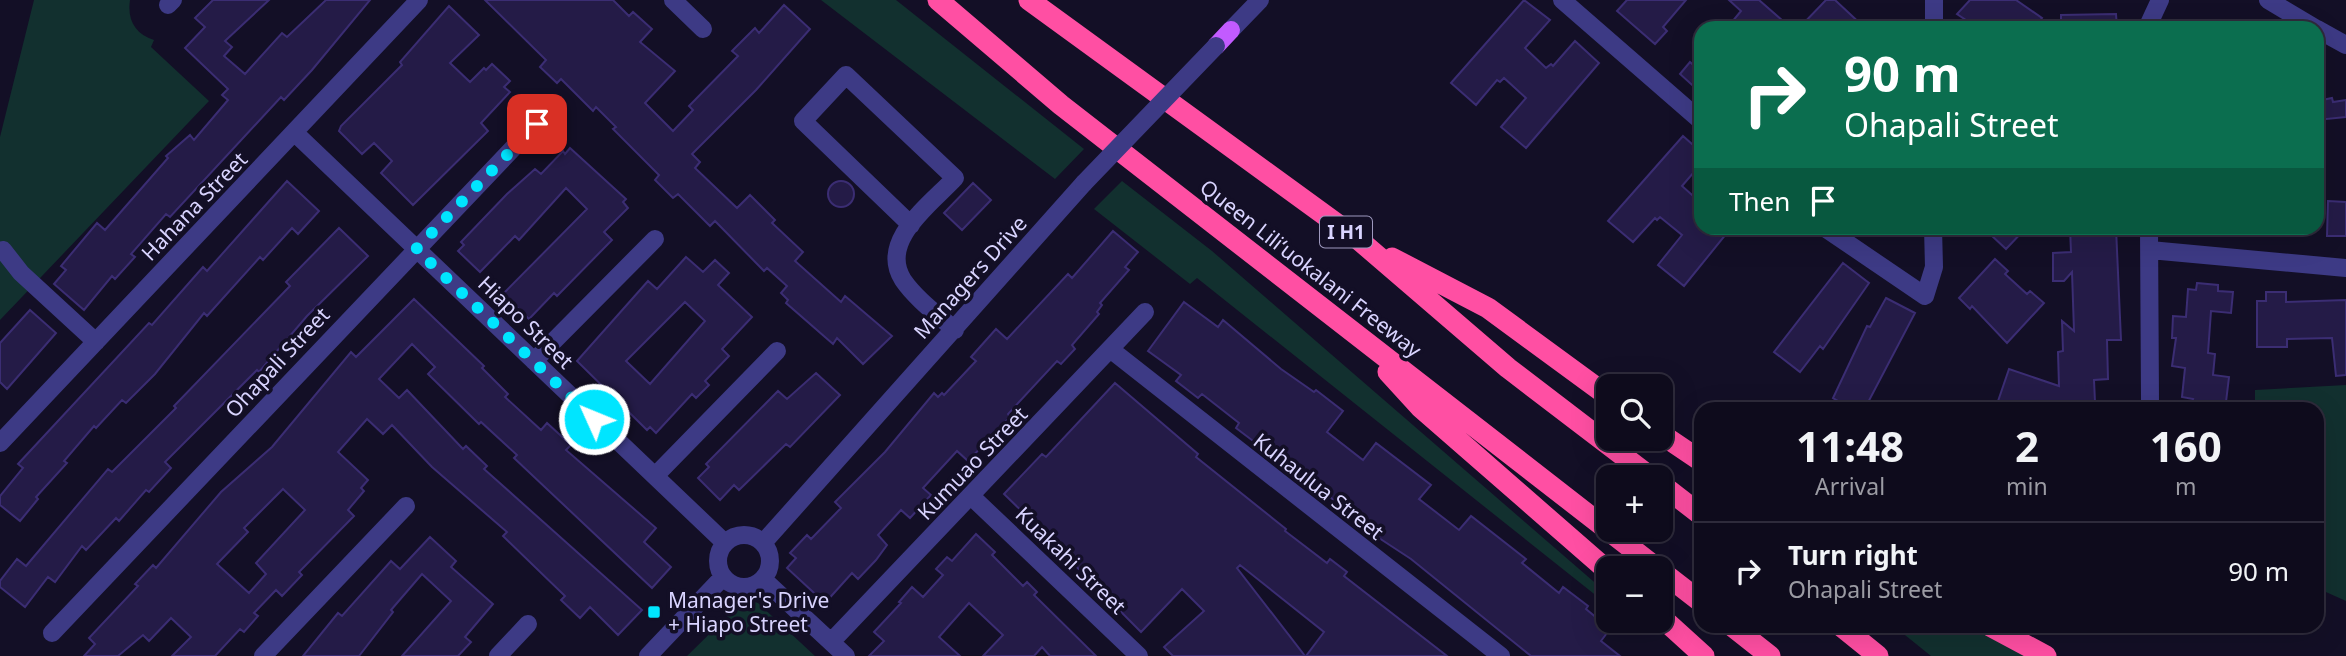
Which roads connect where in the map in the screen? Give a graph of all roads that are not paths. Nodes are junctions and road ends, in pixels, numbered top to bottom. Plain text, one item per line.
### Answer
1 (419, 0) edge
2 (673, 0) edge
3 (938, 0) edge
4 (1029, 0) edge
5 (1260, 0) edge
6 (1562, 0) edge
7 (1934, 0) edge
8 (2160, 0) edge
9 (2268, 0) edge
10 (1934, 21) edge
11 (2150, 21) edge
12 (2304, 21) edge
13 (703, 29) dead end
14 (1231, 30) joint
15 (2324, 33) edge
16 (2346, 45) edge
17 (1216, 46) joint
18 (1694, 115) edge
19 (537, 124) dead end
20 (295, 134) junction
21 (911, 225) junction
22 (1835, 235) edge
23 (1933, 235) edge
24 (2149, 235) edge
25 (655, 239) dead end
26 (1359, 240) junction
27 (416, 249) junction
28 (3, 250) dead end
29 (2150, 250) junction
30 (2346, 268) edge
31 (1145, 312) dead end
32 (955, 330) junction
33 (1352, 332) junction
34 (96, 342) junction
35 (1110, 349) junction
36 (777, 351) dead end
37 (534, 361) junction
38 (1596, 387) edge
39 (2150, 401) dead end
40 (1673, 442) edge
41 (0, 443) edge
42 (1694, 456) edge
43 (1636, 465) edge
44 (655, 476) junction
45 (1673, 493) edge
46 (972, 497) junction
47 (406, 506) dead end
48 (1694, 510) edge
49 (725, 543) junction
50 (763, 543) junction
51 (1641, 556) edge
52 (1596, 561) edge
53 (723, 577) junction
54 (763, 579) junction
55 (1673, 581) edge
56 (1694, 597) edge
57 (528, 624) dead end
58 (1673, 628) edge
59 (52, 633) dead end
60 (1741, 633) edge
61 (1850, 633) edge
62 (2003, 633) edge
63 (831, 642) junction
64 (262, 656) edge
65 (498, 656) edge
66 (648, 656) edge
67 (846, 656) edge
68 (1139, 656) edge
69 (1501, 656) edge
70 (1704, 656) edge
71 (1770, 656) edge
72 (1878, 656) edge
73 (2046, 656) edge

1 - 20 street, Hahana Street
2 - 13 street
3 - 33 highway, Queen Liliʻuokalani Freeway
4 - 26 highway, I H1
5 - 14 street
6 - 18 street
7 - 10 street
8 - 11 street
9 - 12 street
14 - 17 main road
15 - 16 street
17 - 32 street, Managers Drive, bridge
19 - 27 street, Ohapali Street
20 - 27 street, Hiapo Street
20 - 34 street, Hahana Street
21 - 21 street
21 - 32 street
22 - 23 street
24 - 29 street
25 - 37 street
26 - 38 highway
26 - 43 highway, I H1
27 - 37 street, Hiapo Street
27 - 59 street, Ohapali Street
28 - 34 street
29 - 30 street
29 - 39 street
31 - 35 street, Kumuao Street
32 - 50 street, Managers Drive
33 - 51 highway, Queen Liliʻuokalani Freeway
33 - 52 highway
34 - 41 street, Hahana Street
35 - 46 street, Kumuao Street
35 - 69 street, Kuhaulua Street
36 - 44 street
37 - 44 street, Hiapo Street
40 - 42 highway
44 - 49 street, Hiapo Street
45 - 48 highway
46 - 63 street, Kumuao Street
46 - 68 street, Kuakahi Street
47 - 64 street
49 - 50 street
49 - 53 street
50 - 54 street
53 - 54 street
53 - 66 street
54 - 63 street
55 - 56 highway, Queen Liliʻuokalani Freeway
57 - 65 street
58 - 70 highway
60 - 71 highway
61 - 72 highway
62 - 73 highway
63 - 67 street

